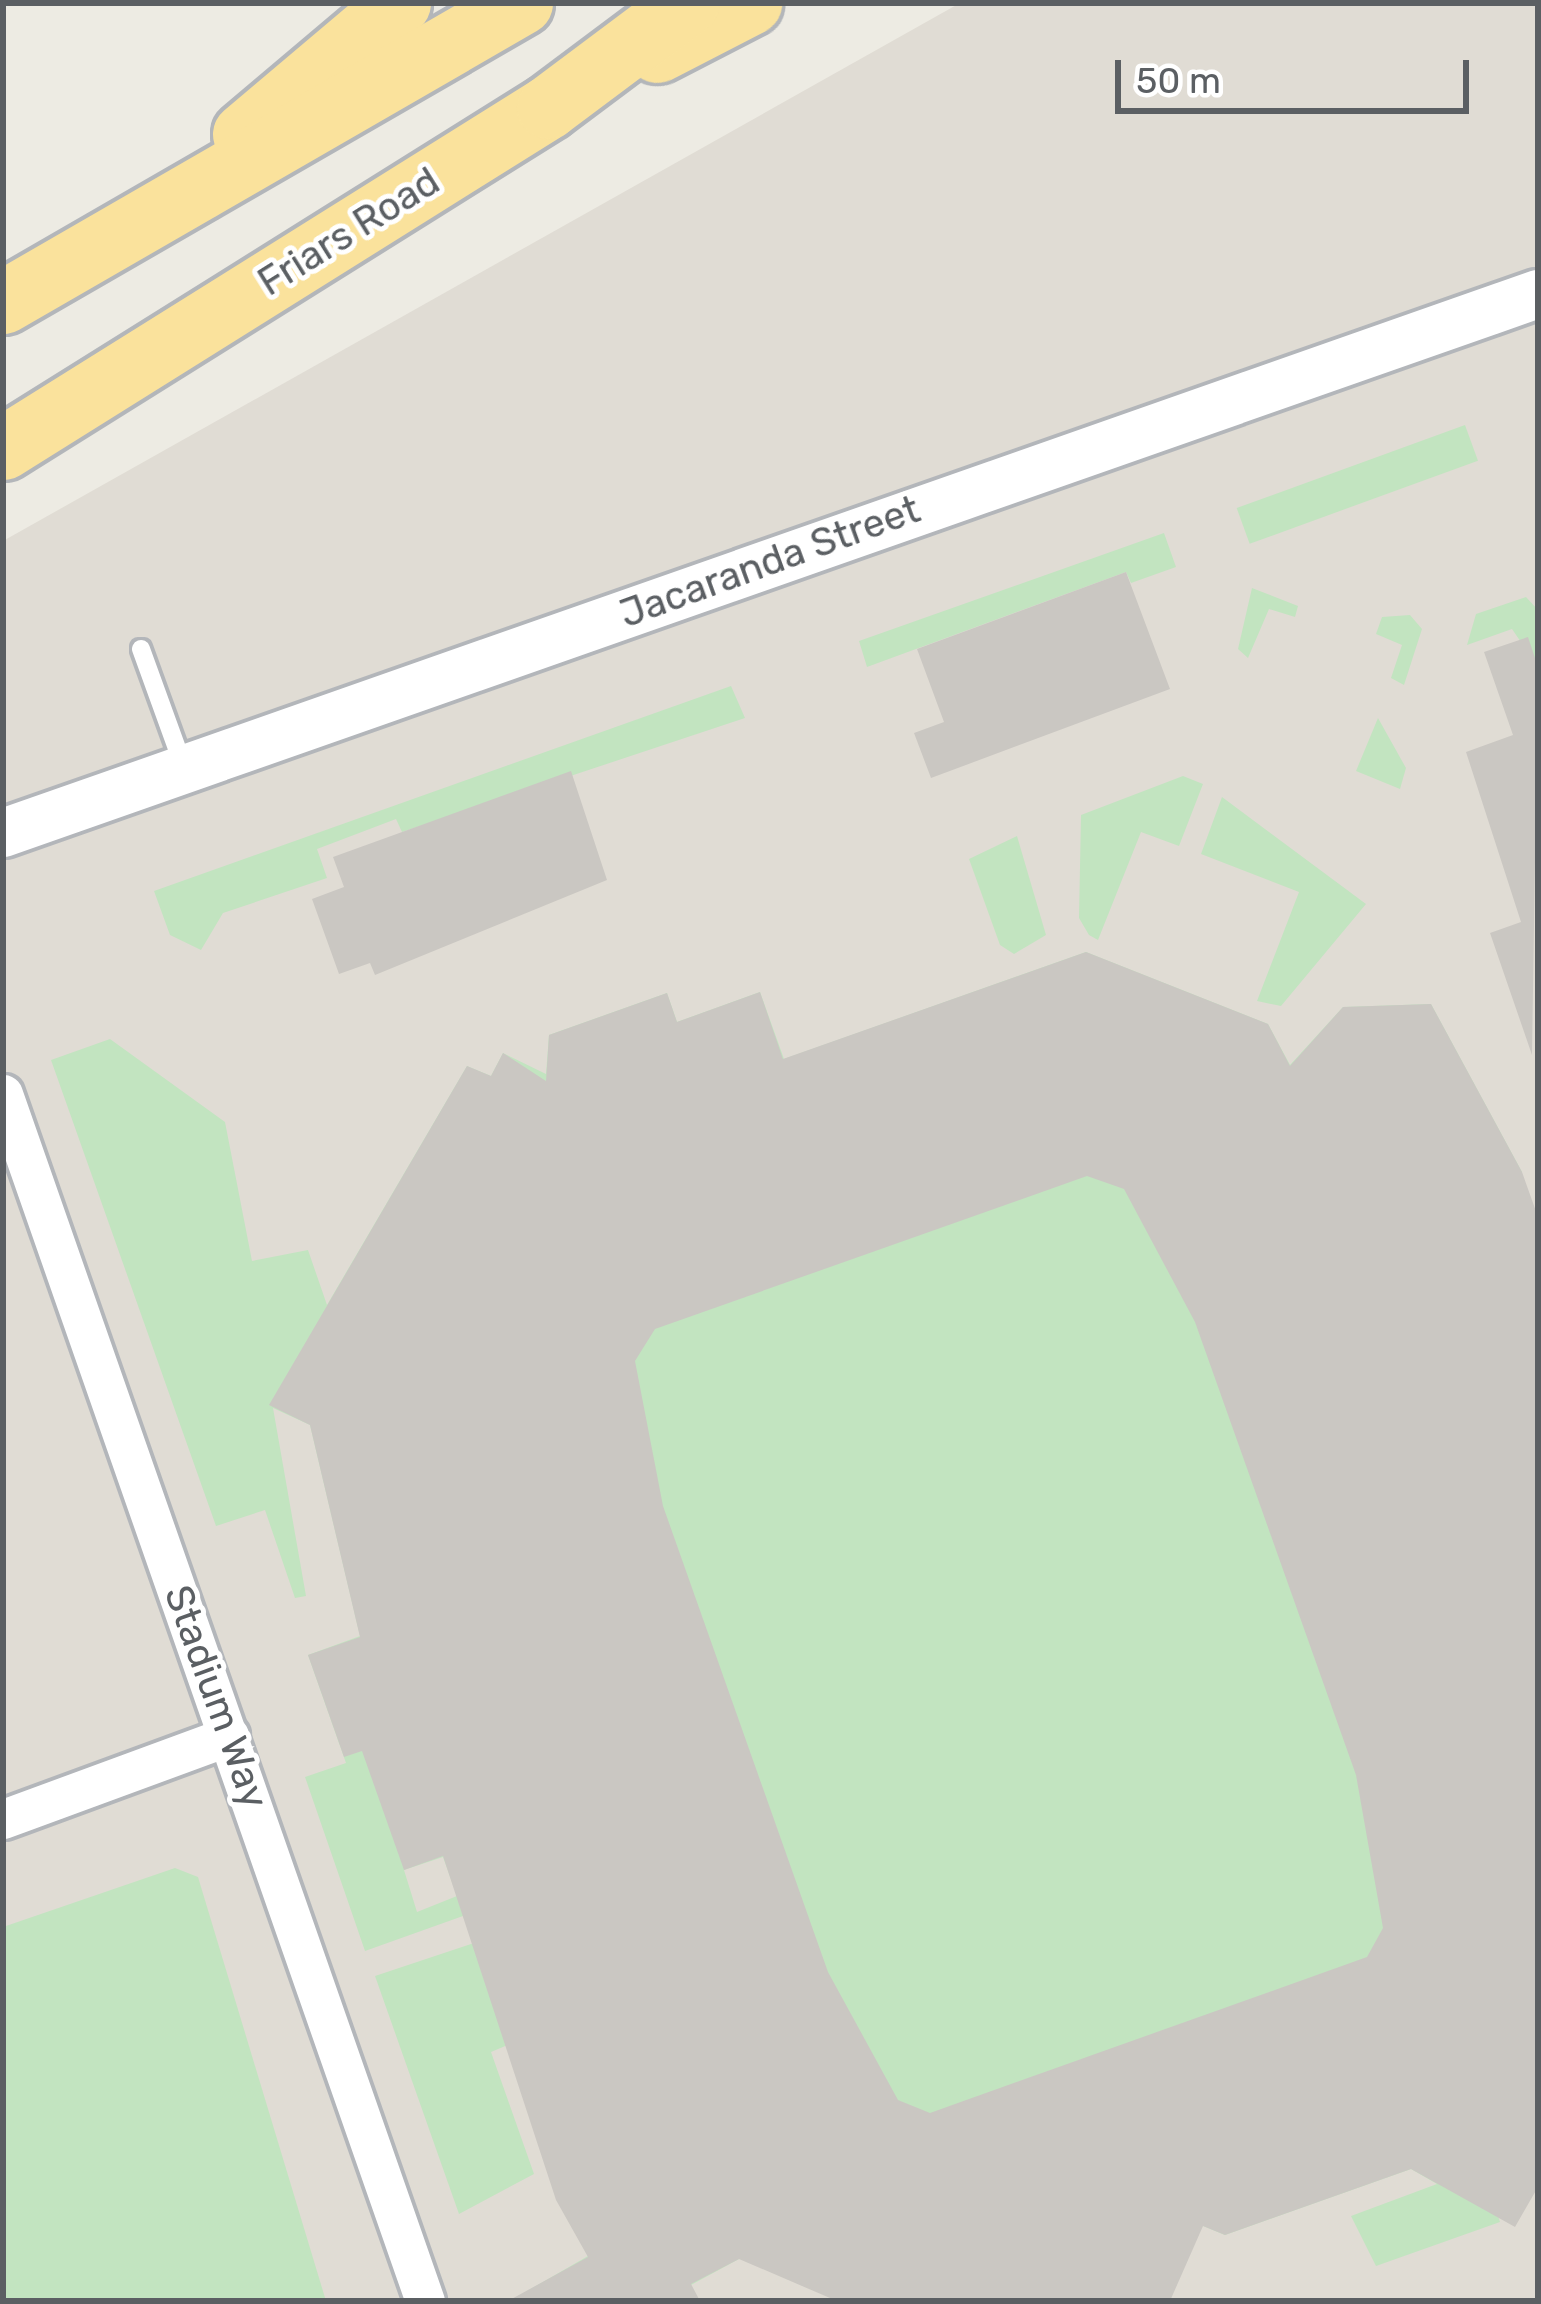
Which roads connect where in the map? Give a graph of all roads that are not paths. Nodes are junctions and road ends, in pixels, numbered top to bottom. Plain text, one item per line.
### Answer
1 (399, 3) edge
2 (521, 3) edge
3 (687, 3) edge
4 (750, 3) edge
5 (548, 107) junction
6 (127, 234) junction
7 (1538, 294) edge
8 (3, 302) edge
9 (3, 448) edge
10 (141, 649) dead end
11 (185, 770) junction
12 (3, 833) edge
13 (3, 1094) edge
14 (229, 1736) junction
15 (3, 1819) edge
16 (424, 2301) edge

1 - 6 highway
2 - 6 highway
3 - 5 highway, Friars Road
4 - 5 highway
5 - 9 highway, Friars Road
6 - 8 highway
7 - 11 street, Jacaranda Street
10 - 11 lane
11 - 12 street, Jacaranda Street
13 - 14 street, Stadium Way
14 - 15 street
14 - 16 street, Stadium Way

